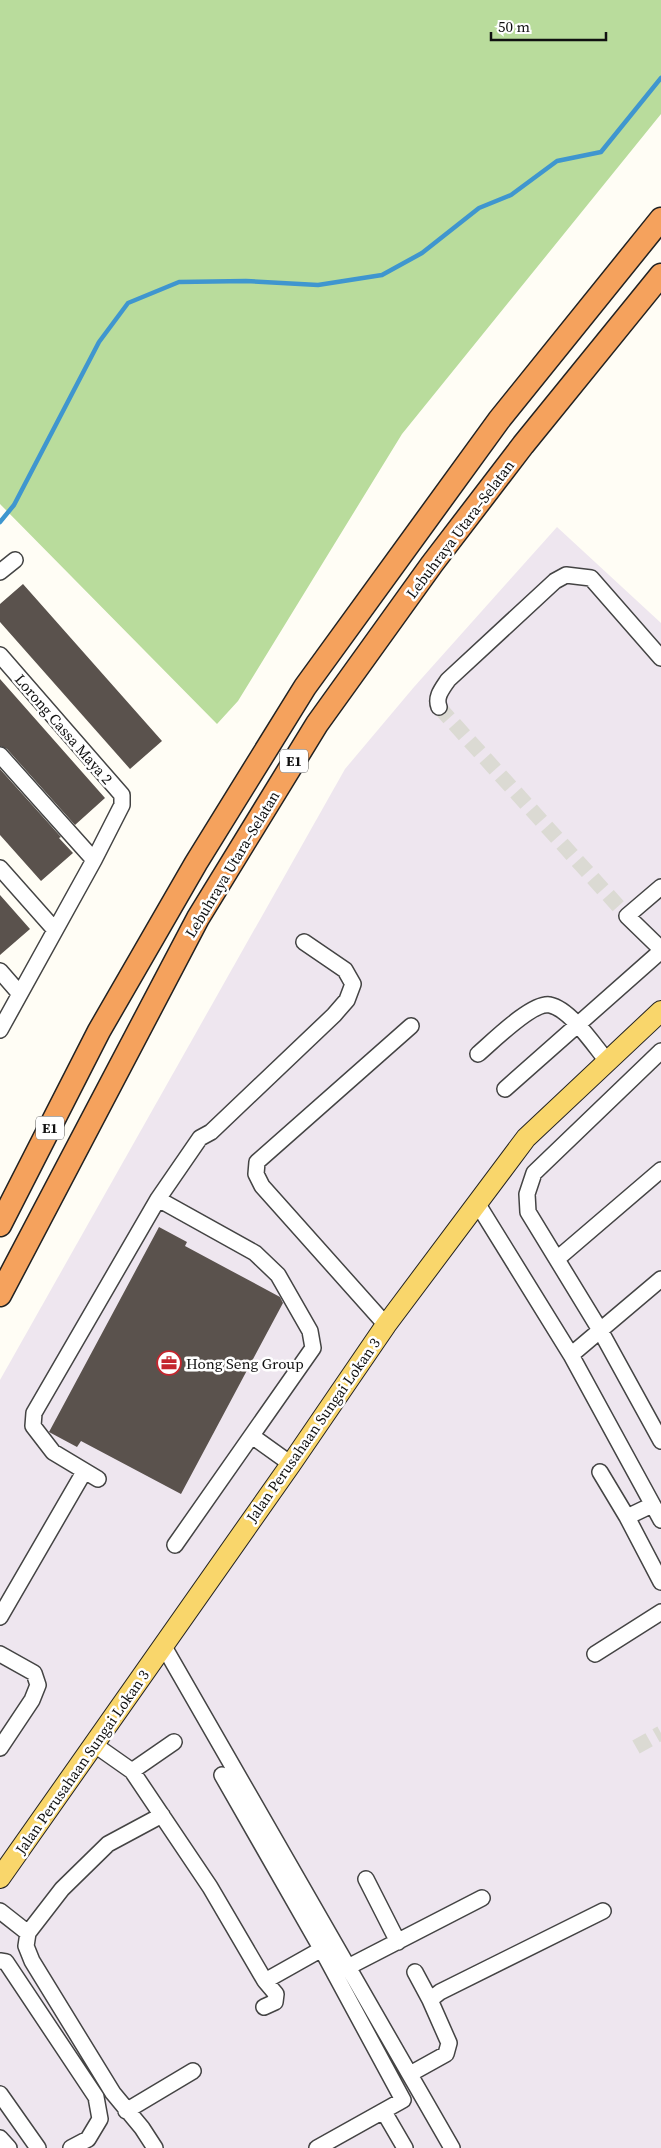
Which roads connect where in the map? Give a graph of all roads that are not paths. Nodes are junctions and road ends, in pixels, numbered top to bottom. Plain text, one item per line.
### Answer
1 (661, 220) edge
2 (661, 275) edge
3 (15, 560) dead end
4 (0, 572) edge
5 (0, 655) edge
6 (661, 658) edge
7 (439, 707) dead end
8 (0, 755) edge
9 (94, 860) junction
10 (0, 868) edge
11 (661, 887) edge
12 (54, 930) junction
13 (304, 942) dead end
14 (661, 950) edge
15 (0, 971) edge
16 (20, 994) junction
17 (661, 1011) edge
18 (411, 1026) dead end
19 (577, 1026) junction
20 (0, 1030) edge
21 (661, 1051) edge
22 (478, 1054) dead end
23 (607, 1061) junction
24 (505, 1089) dead end
25 (661, 1170) edge
26 (158, 1199) junction
27 (478, 1203) junction
28 (0, 1224) edge
29 (557, 1259) junction
30 (659, 1286) edge
31 (0, 1295) edge
32 (386, 1325) junction
33 (600, 1330) junction
34 (576, 1350) junction
35 (252, 1436) junction
36 (661, 1441) edge
37 (291, 1464) junction
38 (84, 1472) junction
39 (600, 1472) dead end
40 (98, 1480) dead end
41 (652, 1504) junction
42 (627, 1517) junction
43 (661, 1520) edge
44 (175, 1545) dead end
45 (661, 1582) edge
46 (661, 1612) edge
47 (0, 1617) edge
48 (163, 1645) junction
49 (0, 1654) edge
50 (595, 1654) dead end
51 (174, 1742) dead end
52 (95, 1745) junction
53 (0, 1748) edge
54 (132, 1771) junction
55 (222, 1775) dead end
56 (162, 1815) junction
57 (0, 1878) edge
58 (366, 1878) dead end
59 (482, 1898) dead end
60 (0, 1911) edge
61 (603, 1911) dead end
62 (28, 1932) junction
63 (398, 1942) junction
64 (328, 1946) junction
65 (0, 1961) edge
66 (348, 1967) junction
67 (415, 1972) dead end
68 (265, 1981) junction
69 (430, 2000) junction
70 (264, 2007) dead end
71 (193, 2071) dead end
72 (410, 2074) junction
73 (419, 2091) junction
74 (0, 2094) edge
75 (403, 2100) junction
76 (126, 2111) junction
77 (384, 2112) junction
78 (0, 2138) edge
79 (9, 2148) edge
80 (38, 2148) edge
81 (71, 2148) edge
82 (155, 2148) edge
83 (317, 2148) edge
84 (404, 2148) edge
85 (452, 2148) edge

1 - 28 highway, Lebuhraya Utara–Selatan / E1
2 - 31 highway, Lebuhraya Utara–Selatan / E1
3 - 4 street
5 - 9 street, Lorong Cassa Maya 2
6 - 7 street
8 - 9 street
9 - 12 street
10 - 12 street
11 - 14 street
12 - 16 street
13 - 26 street
14 - 19 street
15 - 16 street
16 - 20 street
17 - 23 main road, Jalan Perusahaan Sungai Lokan 3
18 - 32 street
19 - 22 street
19 - 23 street
19 - 24 street
21 - 29 street
23 - 27 main road, Jalan Perusahaan Sungai Lokan 3
25 - 29 street
26 - 35 street
26 - 38 street
27 - 32 main road, Jalan Perusahaan Sungai Lokan 3
27 - 34 street
29 - 33 street
30 - 33 street
32 - 37 main road, Jalan Perusahaan Sungai Lokan 3
33 - 34 street
33 - 36 street
34 - 41 street
35 - 37 street
35 - 44 street
37 - 48 main road, Jalan Perusahaan Sungai Lokan 3
38 - 40 street
38 - 47 street
39 - 42 street
41 - 42 street
41 - 43 street
42 - 45 street
46 - 50 street
48 - 52 main road, Jalan Perusahaan Sungai Lokan 3
48 - 64 street
49 - 53 street
51 - 54 street
52 - 54 street
52 - 57 main road, Jalan Perusahaan Sungai Lokan 3
54 - 56 street
55 - 64 street
56 - 62 street
56 - 68 street
58 - 63 street
59 - 63 street
60 - 62 street
61 - 69 street
62 - 76 street
63 - 66 street
64 - 66 street
64 - 68 street
64 - 75 street
65 - 81 street
66 - 72 street
67 - 69 street
68 - 70 street
69 - 72 street
71 - 76 street
72 - 73 street
73 - 75 street
73 - 85 street
74 - 80 street
75 - 77 street
76 - 82 street
77 - 83 street
77 - 84 street
78 - 79 street

